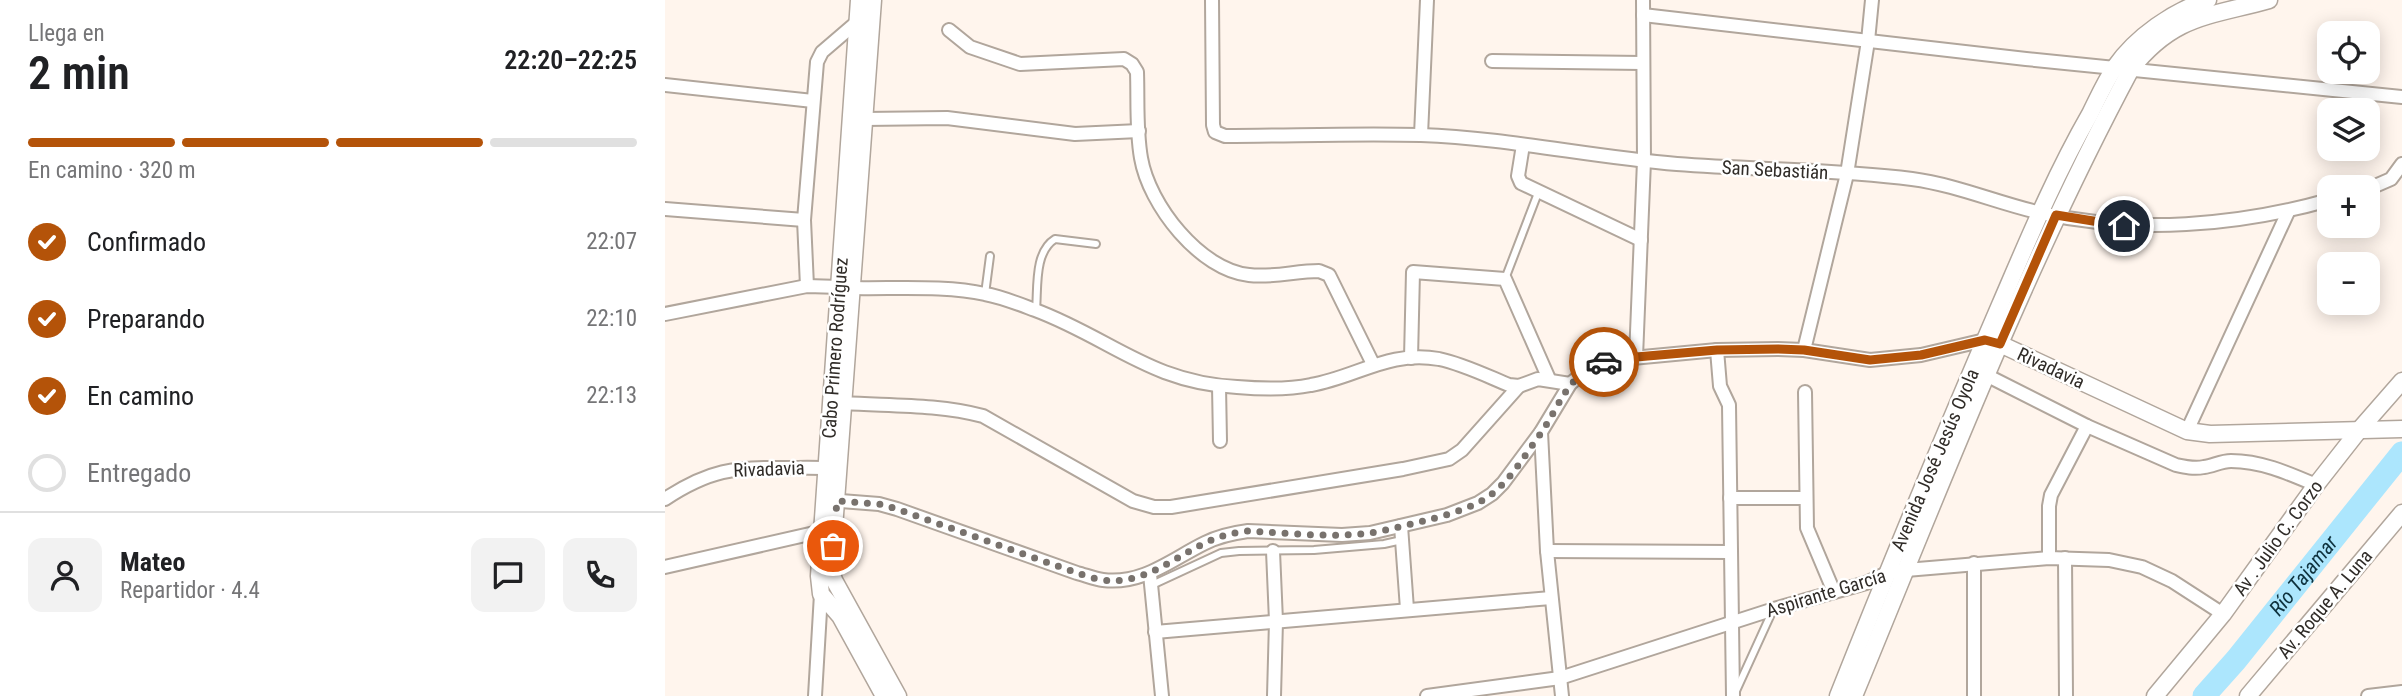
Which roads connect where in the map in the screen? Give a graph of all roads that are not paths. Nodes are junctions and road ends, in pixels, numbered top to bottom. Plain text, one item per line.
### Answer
1 (859, 0) edge
2 (873, 0) edge
3 (1212, 0) edge
4 (1427, 0) edge
5 (1643, 0) edge
6 (1872, 0) edge
7 (2204, 0) edge
8 (2269, 0) edge
9 (1643, 15) junction
10 (857, 22) junction
11 (949, 30) dead end
12 (1868, 41) junction
13 (1492, 61) dead end
14 (1642, 63) junction
15 (2123, 68) junction
16 (665, 85) edge
17 (2402, 97) edge
18 (813, 101) junction
19 (864, 119) junction
20 (1139, 131) junction
21 (1421, 135) junction
22 (1523, 145) junction
23 (1644, 161) junction
24 (2402, 164) edge
25 (1847, 174) junction
26 (2380, 184) edge
27 (1538, 192) junction
28 (2317, 204) edge
29 (665, 209) edge
30 (2288, 212) junction
31 (2048, 214) junction
32 (804, 220) junction
33 (1641, 240) junction
34 (1095, 244) dead end
35 (990, 256) dead end
36 (1505, 279) junction
37 (807, 286) junction
38 (846, 287) junction
39 (985, 294) junction
40 (1036, 310) junction
41 (671, 313) edge
42 (665, 326) edge
43 (1993, 342) junction
44 (1717, 350) junction
45 (1804, 350) junction
46 (1636, 357) junction
47 (1411, 358) junction
48 (1373, 364) junction
49 (1986, 375) junction
50 (1549, 379) junction
51 (2402, 382) edge
52 (1570, 384) junction
53 (1219, 386) junction
54 (1519, 386) junction
55 (1805, 392) dead end
56 (844, 403) junction
57 (2087, 426) junction
58 (2360, 429) junction
59 (2402, 429) edge
60 (2187, 431) junction
61 (1541, 432) junction
62 (1220, 441) dead end
63 (833, 469) junction
64 (2316, 485) junction
65 (1730, 498) junction
66 (1806, 498) junction
67 (665, 499) edge
68 (830, 500) junction
69 (2402, 513) edge
70 (1401, 526) junction
71 (823, 531) junction
72 (1402, 540) junction
73 (1273, 551) junction
74 (1547, 551) junction
75 (1731, 552) junction
76 (2049, 558) junction
77 (2065, 558) junction
78 (1974, 563) junction
79 (665, 567) edge
80 (1906, 570) junction
81 (1887, 573) junction
82 (1150, 580) junction
83 (1835, 592) junction
84 (821, 594) junction
85 (1551, 598) junction
86 (1407, 609) junction
87 (1773, 609) junction
88 (2223, 614) junction
89 (1276, 621) junction
90 (1732, 622) junction
91 (1155, 632) junction
92 (1560, 678) junction
93 (2402, 692) edge
94 (815, 696) edge
95 (884, 696) edge
96 (898, 696) edge
97 (1162, 696) edge
98 (1275, 696) edge
99 (1427, 696) edge
100 (1562, 696) edge
101 (1733, 696) edge
102 (1838, 696) edge
103 (1854, 696) edge
104 (1974, 696) edge
105 (2066, 696) edge
106 (2155, 696) edge
107 (2248, 696) edge
108 (2368, 696) edge

1 - 10 street, Cabo Primero Rodríguez
2 - 19 street, Cabo Primero Rodríguez
3 - 21 street, San Sebastián
4 - 21 street
5 - 9 street
6 - 12 street
7 - 15 street
8 - 15 street
9 - 12 street
9 - 14 street
10 - 18 street
10 - 38 street, Cabo Primero Rodríguez
11 - 20 street
12 - 15 street
12 - 25 street
13 - 14 street
14 - 23 street
15 - 17 street
15 - 31 street
16 - 18 street
18 - 32 street
19 - 20 street
19 - 38 street, Cabo Primero Rodríguez
20 - 48 street
21 - 22 street, San Sebastián
22 - 23 street, San Sebastián
22 - 27 street
23 - 25 street, San Sebastián
23 - 33 street
24 - 26 street
25 - 31 street, San Sebastián
25 - 45 street
27 - 33 street
27 - 36 lane
28 - 30 street, San Sebastián
29 - 32 street
30 - 31 street, San Sebastián
30 - 60 street
31 - 43 street
32 - 37 street
33 - 46 street
34 - 40 lane
35 - 39 lane
36 - 47 street
36 - 50 street
37 - 38 street
37 - 41 street
38 - 39 street
38 - 56 street, Cabo Primero Rodríguez
38 - 63 street, Cabo Primero Rodríguez
39 - 40 street
40 - 53 street
41 - 42 street
43 - 45 street
43 - 49 street, Avenida José Jesús Oyola
43 - 60 street, Rivadavia
43 - 81 street, Avenida José Jesús Oyola
44 - 45 street
44 - 46 street
44 - 65 street
46 - 52 street
47 - 48 street
47 - 54 street
48 - 53 street
49 - 57 street
49 - 80 street, Avenida José Jesús Oyola
50 - 52 street
50 - 54 street
51 - 58 street, Av . Julio C. Corzo
52 - 61 street
53 - 62 street
54 - 56 street
55 - 66 street
56 - 63 street, Cabo Primero Rodríguez
57 - 64 street
57 - 76 street
58 - 59 street, Rivadavia
58 - 60 street, Rivadavia
58 - 64 street, Av . Julio C. Corzo
61 - 70 street
61 - 74 street
63 - 67 street, Rivadavia
63 - 68 street, Cabo Primero Rodríguez
64 - 88 street, Av . Julio C. Corzo
65 - 66 street
65 - 75 street
66 - 83 street
68 - 71 street, Cabo Primero Rodríguez
68 - 82 street
68 - 96 street, Cabo Primero Rodríguez
69 - 107 street, Av. Roque A. Luna
70 - 72 street
70 - 82 street
71 - 79 street
71 - 84 street, Cabo Primero Rodríguez
72 - 73 lane
72 - 86 street
73 - 82 lane
73 - 89 street
74 - 75 street
74 - 85 street
75 - 90 street
76 - 77 street, Aspirante García
76 - 78 street, Aspirante García
77 - 88 street, Aspirante García
77 - 105 street
78 - 80 street, Aspirante García
78 - 104 street
80 - 81 street, Aspirante García
80 - 103 street, Avenida José Jesús Oyola
81 - 83 street, Aspirante García
81 - 102 street, Avenida José Jesús Oyola
82 - 91 street
83 - 87 street, Aspirante García
84 - 94 street, Cabo Primero Rodríguez
84 - 95 street
85 - 86 street
85 - 92 street
86 - 89 street
87 - 90 street, Aspirante García
87 - 101 lane
88 - 106 street, Av . Julio C. Corzo
89 - 91 street
89 - 98 street
90 - 92 street, Aspirante García
90 - 101 street
91 - 97 street
92 - 99 street, Aspirante García
92 - 100 street
93 - 108 street

